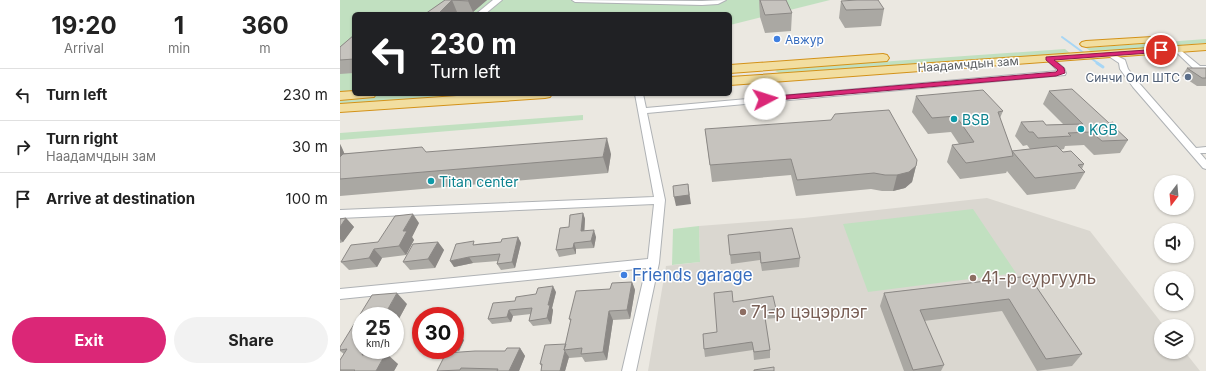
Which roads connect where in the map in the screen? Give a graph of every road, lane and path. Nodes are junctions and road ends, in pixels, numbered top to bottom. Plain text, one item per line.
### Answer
1 (498, 0) edge
2 (508, 0) edge
3 (575, 0) edge
4 (723, 0) edge
5 (483, 12) edge
6 (493, 12) edge
7 (1206, 36) edge
8 (1190, 37) dead end
9 (1159, 39) dead end
10 (1072, 47) junction
11 (1206, 47) edge
12 (1176, 49) junction
13 (1109, 54) junction
14 (917, 56) dead end
15 (894, 58) dead end
16 (1049, 58) junction
17 (1206, 68) edge
18 (732, 69) edge
19 (765, 72) junction
20 (732, 80) edge
21 (961, 81) junction
22 (972, 92) edge
23 (352, 95) edge
24 (340, 96) edge
25 (516, 96) edge
26 (639, 96) edge
27 (340, 108) edge
28 (642, 111) junction
29 (1206, 150) edge
30 (1194, 151) junction
31 (1206, 166) edge
32 (660, 200) junction
33 (340, 214) edge
34 (653, 263) junction
35 (340, 294) edge
36 (629, 371) edge

1 - 5 main road
2 - 6 main road
3 - 4 street
7 - 8 highway
9 - 10 highway, Наадамчдын зам
10 - 13 highway, Наадамчдын зам
10 - 14 highway, Наадамчдын зам
10 - 16 highway, Наадамчдын зам
11 - 12 highway, Наадамчдын зам
12 - 13 highway, Наадамчдын зам
12 - 17 street
13 - 30 street
15 - 19 highway, Наадамчдын зам
16 - 19 highway, Наадамчдын зам
16 - 21 street
18 - 19 highway, Наадамчдын зам
19 - 20 highway, Наадамчдын зам
21 - 22 street
21 - 28 street
23 - 24 highway
25 - 27 highway
26 - 28 street
28 - 32 street
29 - 30 street
30 - 31 street
32 - 33 street
32 - 34 street
34 - 35 street
34 - 36 street

